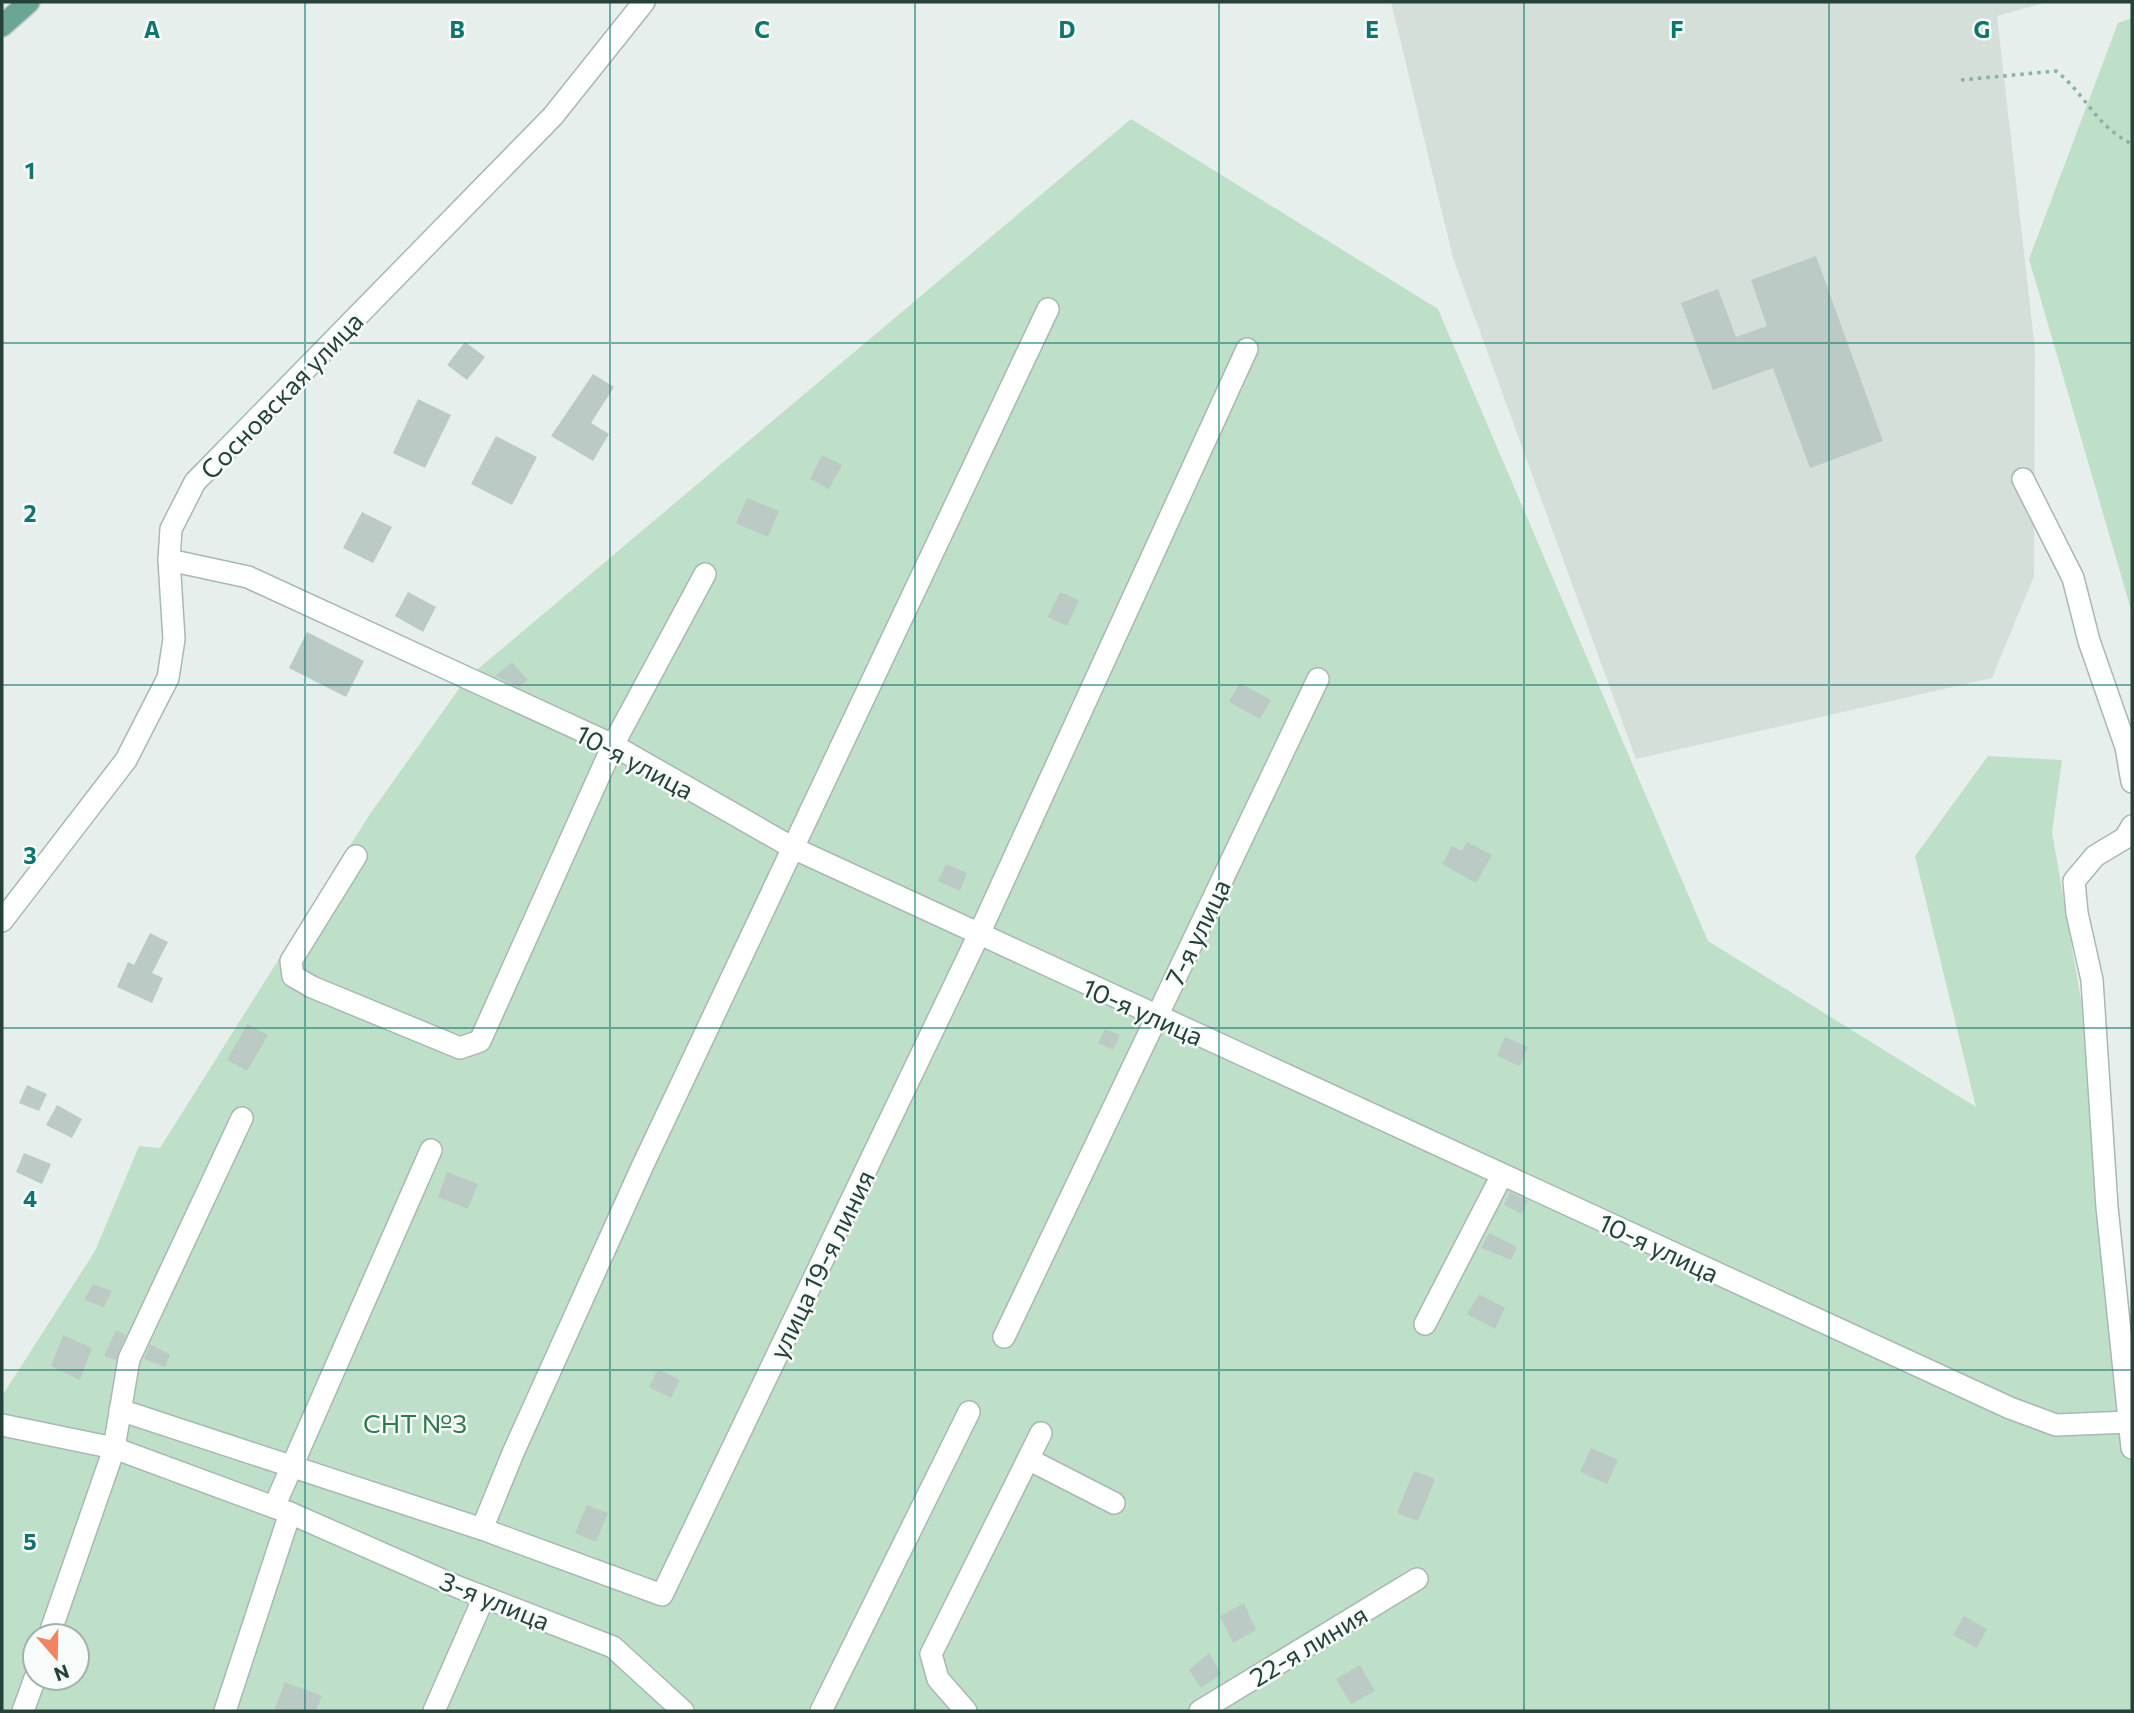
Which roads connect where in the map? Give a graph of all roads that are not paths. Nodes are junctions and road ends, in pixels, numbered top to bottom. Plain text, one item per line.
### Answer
1 (29, 2) edge
2 (644, 2) edge
3 (2, 26) edge
4 (1048, 309) dead end
5 (1247, 349) dead end
6 (2024, 480) dead end
7 (169, 560) junction
8 (705, 574) dead end
9 (1318, 678) dead end
10 (613, 745) junction
11 (2132, 782) edge
12 (2132, 826) edge
13 (793, 848) junction
14 (356, 856) dead end
15 (2, 921) edge
16 (980, 932) junction
17 (1157, 1016) junction
18 (242, 1118) dead end
19 (431, 1150) dead end
20 (1502, 1175) junction
21 (1425, 1324) dead end
22 (1004, 1337) dead end
23 (120, 1410) junction
24 (969, 1412) dead end
25 (2129, 1422) junction
26 (2, 1425) edge
27 (1041, 1433) dead end
28 (114, 1448) junction
29 (2132, 1448) edge
30 (1028, 1459) junction
31 (290, 1467) junction
32 (1114, 1503) dead end
33 (282, 1510) junction
34 (482, 1529) junction
35 (1417, 1579) dead end
36 (484, 1597) junction
37 (55, 1622) edge
38 (30, 1692) edge
39 (23, 1711) edge
40 (225, 1711) edge
41 (434, 1711) edge
42 (683, 1711) edge
43 (821, 1711) edge
44 (966, 1711) edge
45 (1200, 1711) edge

1 - 3 main road
2 - 7 street, Сосновская улица
4 - 13 street
5 - 16 street, улица 19-я линия
6 - 11 street
7 - 10 street, 10-я улица
7 - 15 street, Сосновская улица
8 - 10 street
9 - 17 street, 7-я улица
10 - 13 street, 10-я улица
10 - 14 street
12 - 25 street
13 - 16 street, 10-я улица
13 - 34 street
16 - 17 street, 10-я улица
16 - 34 street, улица 19-я линия
17 - 20 street, 10-я улица
17 - 22 street, 7-я улица
18 - 23 street
19 - 31 street
20 - 21 street
20 - 25 street, 10-я улица
23 - 28 street
23 - 31 street
24 - 43 street
25 - 29 street
26 - 28 street, 3-я улица
27 - 30 street
28 - 33 street, 3-я улица
28 - 37 street
30 - 32 street
30 - 44 street
31 - 33 street
31 - 34 street
33 - 36 street, 3-я улица
33 - 40 street
35 - 45 street, 22-я линия
36 - 41 street
36 - 42 street, 3-я улица
38 - 39 street

